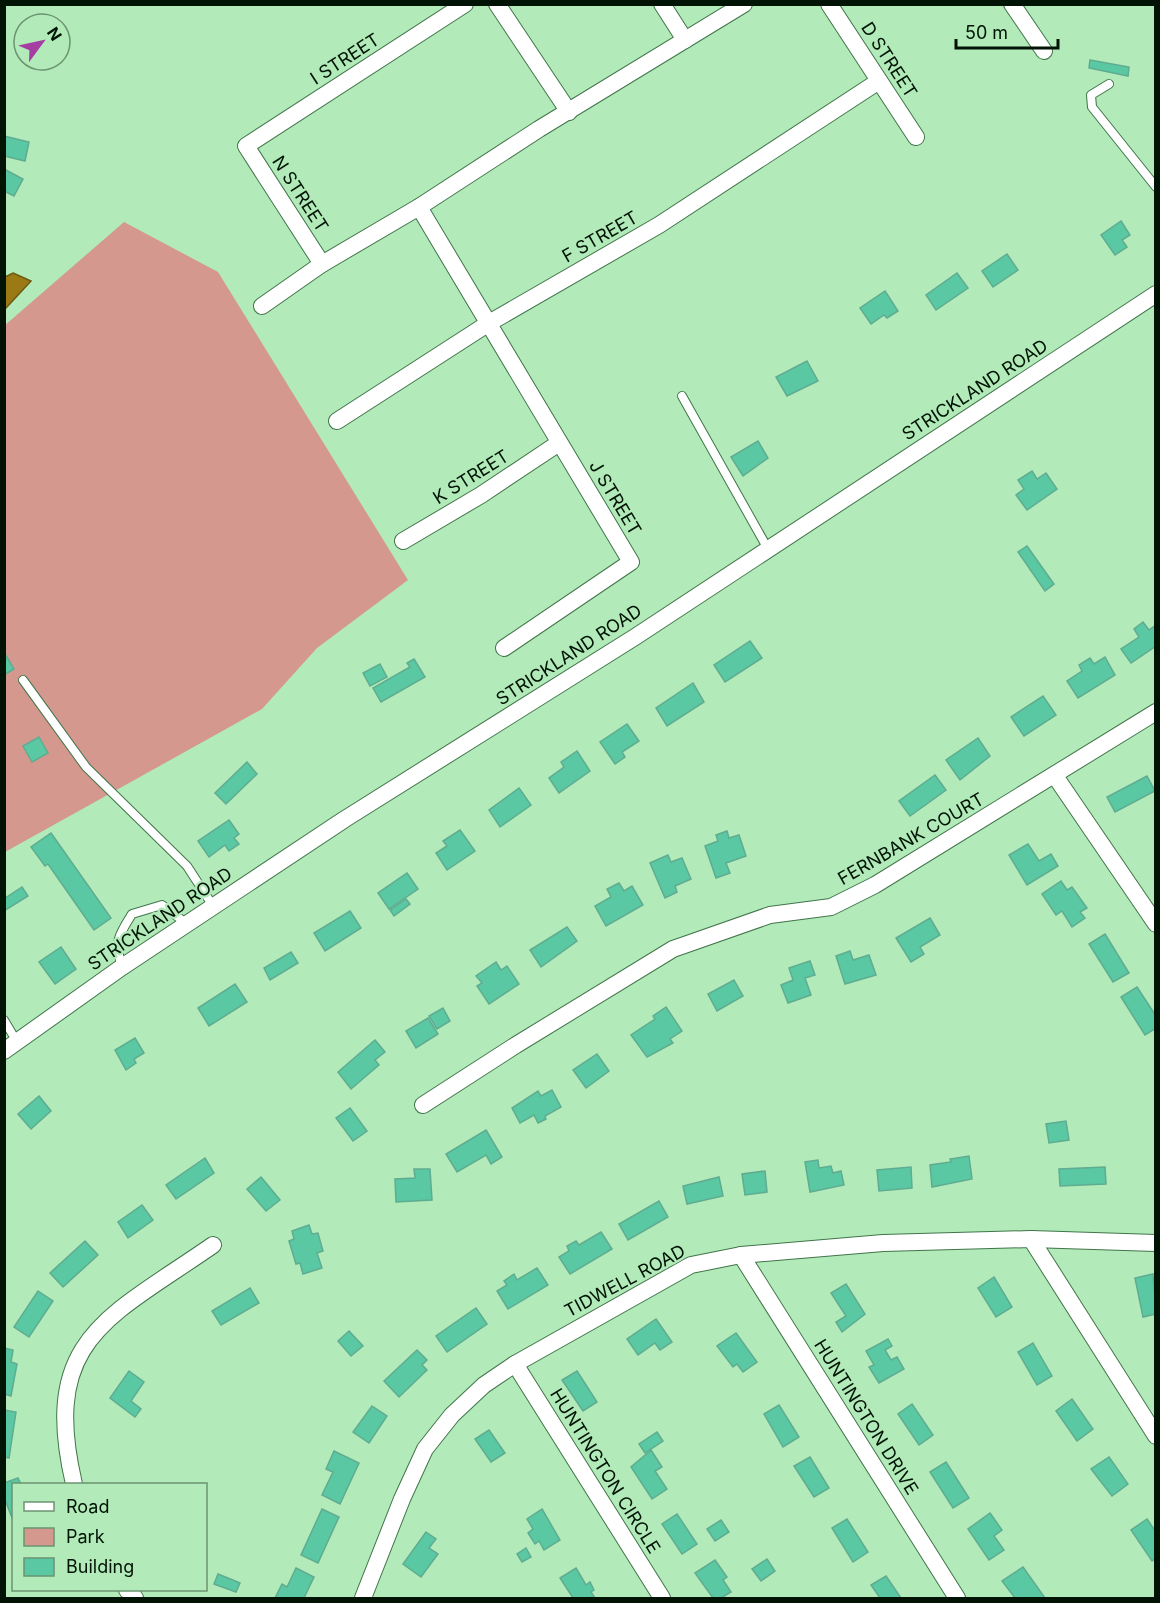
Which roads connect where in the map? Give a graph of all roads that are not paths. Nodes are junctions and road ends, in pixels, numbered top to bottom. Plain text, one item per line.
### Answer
1 (465, 4) edge
2 (497, 4) edge
3 (662, 4) edge
4 (744, 4) edge
5 (829, 4) edge
6 (1012, 4) edge
7 (686, 40) junction
8 (1044, 51) dead end
9 (879, 81) junction
10 (1109, 84) dead end
11 (569, 112) junction
12 (916, 137) dead end
13 (246, 146) joint
14 (1155, 187) edge
15 (419, 207) junction
16 (322, 264) junction
17 (1155, 294) edge
18 (262, 306) dead end
19 (489, 323) junction
20 (682, 396) dead end
21 (337, 421) dead end
22 (559, 443) junction
23 (403, 541) dead end
24 (768, 549) junction
25 (504, 648) dead end
26 (23, 680) dead end
27 (1155, 712) edge
28 (1055, 776) junction
29 (213, 906) junction
30 (187, 924) junction
31 (1155, 924) edge
32 (122, 968) junction
33 (4, 1020) edge
34 (11, 1047) edge
35 (423, 1105) dead end
36 (1031, 1239) junction
37 (1155, 1243) edge
38 (213, 1245) dead end
39 (741, 1256) junction
40 (515, 1364) junction
41 (1155, 1436) edge
42 (74, 1483) edge
43 (363, 1599) edge
44 (662, 1599) edge
45 (957, 1599) edge

1 - 13 street, I STREET
2 - 11 street
3 - 7 street
4 - 7 street
5 - 9 street, D STREET
6 - 8 street
7 - 11 street
9 - 12 street, D STREET
9 - 19 street, F STREET
10 - 14 lane
11 - 15 street
13 - 16 street, N STREET
15 - 16 street
15 - 19 street
16 - 18 street
17 - 24 street, STRICKLAND ROAD
19 - 21 street, F STREET
19 - 22 street, J STREET
20 - 24 lane
22 - 23 street, K STREET
22 - 25 street, J STREET
24 - 29 street, STRICKLAND ROAD
26 - 29 lane
27 - 28 street, FERNBANK COURT
28 - 31 street
28 - 35 street, FERNBANK COURT
29 - 30 street, STRICKLAND ROAD
30 - 32 street, STRICKLAND ROAD
30 - 32 lane
32 - 34 street, STRICKLAND ROAD
33 - 34 lane
36 - 37 street, TIDWELL ROAD
36 - 39 street, TIDWELL ROAD
36 - 41 street
38 - 42 street
39 - 40 street, TIDWELL ROAD
39 - 45 street, HUNTINGTON DRIVE
40 - 43 street, TIDWELL ROAD
40 - 44 street, HUNTINGTON CIRCLE

